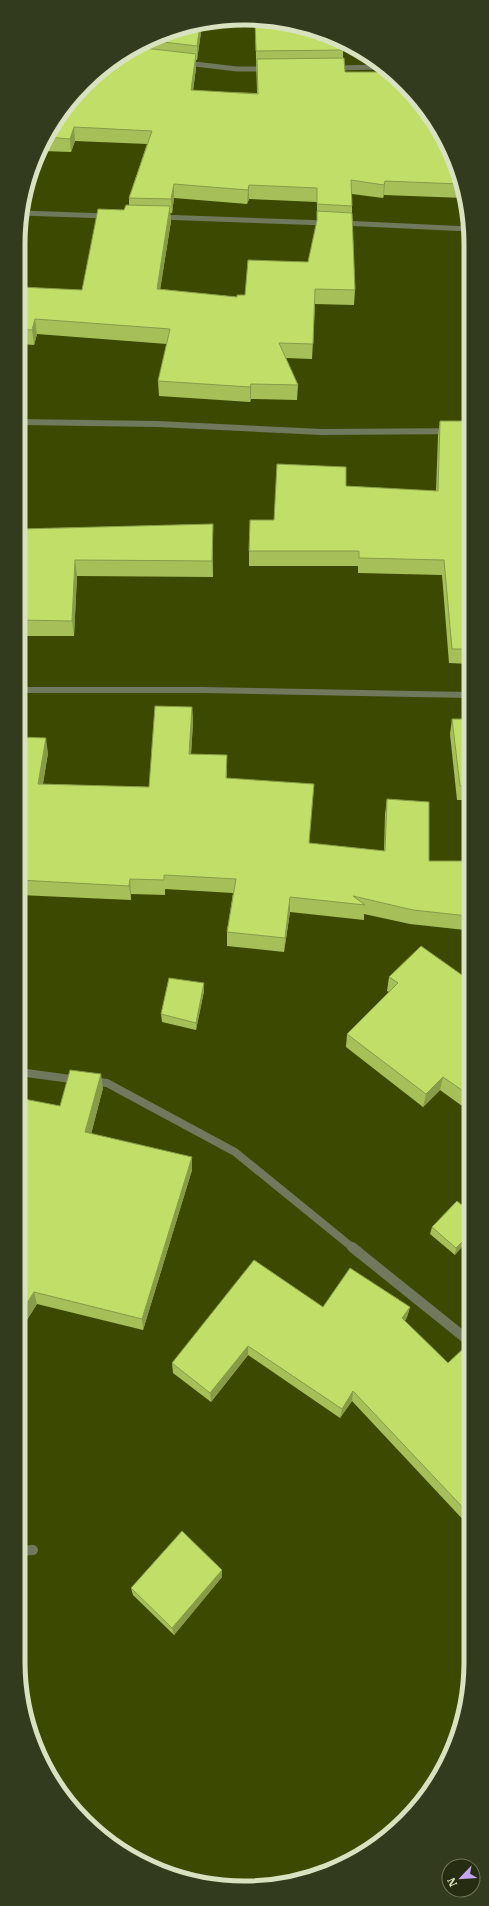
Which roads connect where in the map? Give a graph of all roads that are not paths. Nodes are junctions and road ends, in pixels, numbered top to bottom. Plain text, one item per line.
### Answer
1 (182, 62) edge
2 (374, 67) edge
3 (332, 68) edge
4 (268, 69) edge
5 (27, 213) edge
6 (116, 216) edge
7 (155, 217) edge
8 (464, 229) edge
9 (25, 422) edge
10 (464, 431) edge
11 (25, 690) edge
12 (464, 695) edge
13 (25, 1073) edge
14 (464, 1337) edge
15 (33, 1550) dead end
16 (25, 1551) edge

1 - 4 street
2 - 3 street
5 - 6 street
7 - 8 street
9 - 10 street
11 - 12 street
13 - 14 street
15 - 16 street

